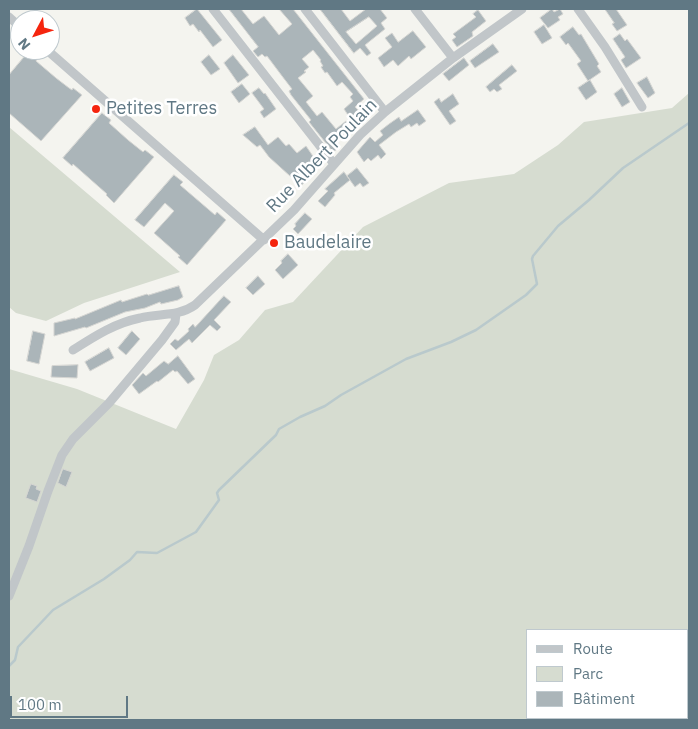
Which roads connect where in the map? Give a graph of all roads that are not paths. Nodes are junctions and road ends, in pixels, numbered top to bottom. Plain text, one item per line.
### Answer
1 (213, 9) edge
2 (305, 9) edge
3 (415, 9) edge
4 (522, 9) edge
5 (578, 9) edge
6 (453, 58) junction
7 (58, 60) edge
8 (642, 106) dead end
9 (385, 112) junction
10 (334, 164) junction
11 (264, 240) junction
12 (176, 314) junction
13 (74, 350) dead end
14 (9, 596) edge

1 - 10 street
2 - 9 street
3 - 6 street
4 - 6 street, Rue Albert Poulain
5 - 8 street
6 - 9 street, Rue Albert Poulain
7 - 11 street
9 - 10 street, Rue Albert Poulain
10 - 11 street, Rue Albert Poulain
11 - 12 street, Rue Albert Poulain
12 - 13 street
12 - 14 street

